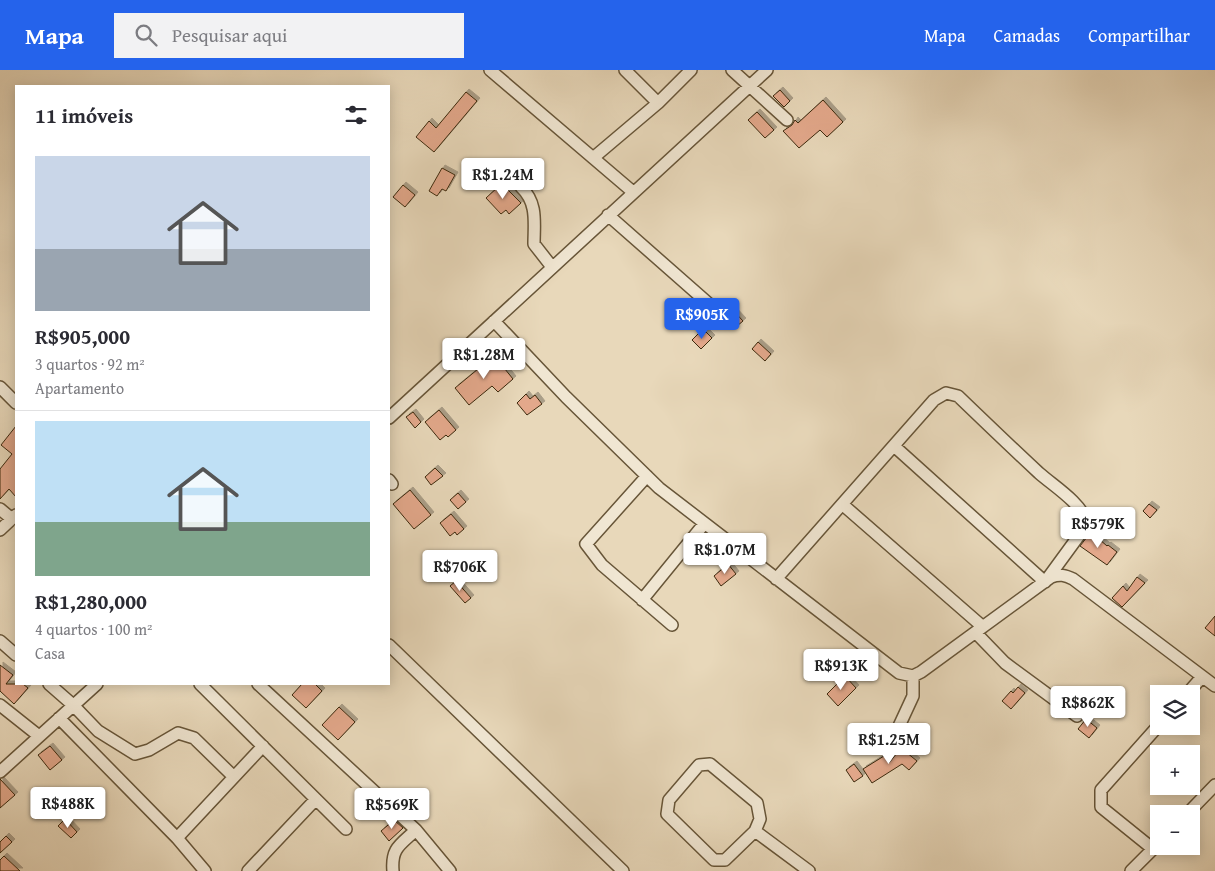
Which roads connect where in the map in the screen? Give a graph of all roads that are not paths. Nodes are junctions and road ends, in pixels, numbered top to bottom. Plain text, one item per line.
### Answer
1 (490, 70) edge
2 (625, 70) edge
3 (691, 70) edge
4 (732, 70) edge
5 (767, 70) edge
6 (749, 86) junction
7 (658, 103) junction
8 (787, 120) dead end
9 (593, 158) junction
10 (521, 187) dead end
11 (633, 192) junction
12 (608, 215) junction
13 (552, 267) junction
14 (717, 311) dead end
15 (494, 321) junction
16 (0, 387) edge
17 (15, 402) edge
18 (390, 417) edge
19 (894, 446) junction
20 (647, 476) junction
21 (842, 504) junction
22 (0, 509) edge
23 (14, 517) edge
24 (704, 524) junction
25 (0, 530) edge
26 (776, 579) junction
27 (1045, 582) junction
28 (642, 600) junction
29 (672, 625) dead end
30 (979, 630) junction
31 (0, 641) edge
32 (390, 646) edge
33 (15, 654) edge
34 (913, 676) junction
35 (1202, 677) junction
36 (50, 685) edge
37 (96, 685) edge
38 (201, 685) edge
39 (259, 685) edge
40 (1195, 685) edge
41 (1215, 686) edge
42 (0, 705) edge
43 (73, 705) junction
44 (1077, 716) dead end
45 (59, 718) junction
46 (1150, 735) edge
47 (39, 736) junction
48 (262, 746) junction
49 (888, 750) dead end
50 (0, 772) edge
51 (234, 777) junction
52 (1215, 785) edge
53 (316, 799) junction
54 (1196, 805) edge
55 (346, 829) dead end
56 (416, 830) junction
57 (755, 831) junction
58 (177, 838) junction
59 (1150, 842) edge
60 (1150, 852) edge
61 (205, 871) edge
62 (248, 871) edge
63 (393, 871) edge
64 (450, 871) edge
65 (623, 871) edge
66 (807, 871) edge
67 (1131, 871) edge

1 - 9 street
2 - 7 street
3 - 7 street
4 - 6 street
5 - 6 street
6 - 8 street
6 - 11 street
7 - 9 street
9 - 11 street
10 - 13 street
11 - 12 street
12 - 13 street
12 - 14 street
13 - 15 street
15 - 18 street
15 - 20 street
16 - 17 street
19 - 21 street
19 - 27 street
19 - 27 street
20 - 24 street
20 - 28 street
21 - 26 street
21 - 30 street
22 - 23 street
23 - 25 street
24 - 26 street
24 - 28 street
26 - 34 street
27 - 30 street
27 - 35 street
28 - 29 street
30 - 34 street
30 - 44 street
31 - 33 street
32 - 65 street
34 - 49 street
35 - 40 street
35 - 41 street
36 - 43 street
37 - 43 street
38 - 48 street
39 - 56 street
42 - 47 street
43 - 45 street
43 - 51 street
45 - 47 street
45 - 58 street
46 - 59 street
47 - 50 street
48 - 51 street
48 - 53 street
51 - 58 street
52 - 54 street
53 - 55 street
53 - 62 street
56 - 63 street
56 - 64 street
57 - 57 street
57 - 66 street
58 - 61 street
60 - 67 street

